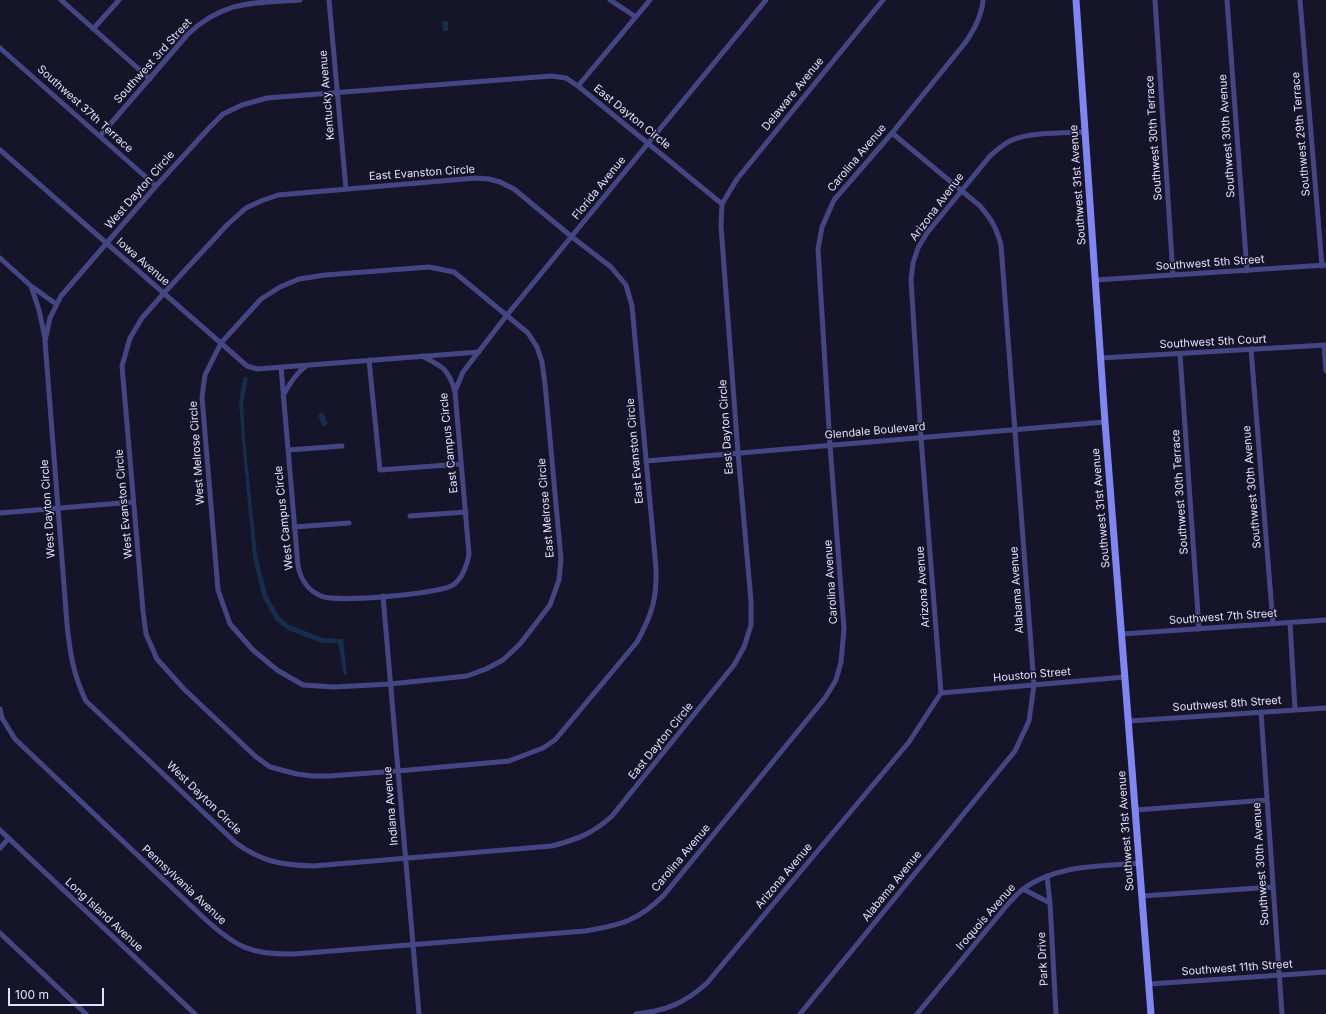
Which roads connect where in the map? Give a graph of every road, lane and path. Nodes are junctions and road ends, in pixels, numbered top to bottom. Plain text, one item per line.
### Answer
1 (61, 0) edge
2 (119, 0) edge
3 (300, 0) edge
4 (329, 0) edge
5 (610, 0) edge
6 (650, 0) edge
7 (766, 0) edge
8 (883, 0) edge
9 (983, 0) edge
10 (1076, 0) edge
11 (1155, 0) edge
12 (1227, 0) edge
13 (1300, 0) edge
14 (636, 17) junction
15 (93, 29) junction
16 (0, 48) edge
17 (150, 79) junction
18 (578, 86) junction
19 (337, 93) junction
20 (1086, 132) junction
21 (892, 133) junction
22 (100, 136) junction
23 (648, 143) junction
24 (0, 150) edge
25 (156, 186) junction
26 (346, 189) junction
27 (960, 191) junction
28 (722, 204) junction
29 (572, 237) junction
30 (107, 243) junction
31 (0, 258) edge
32 (1324, 266) edge
33 (441, 268) joint
34 (1247, 271) junction
35 (1173, 275) junction
36 (1096, 280) junction
37 (31, 286) junction
38 (164, 293) junction
39 (56, 304) junction
40 (507, 315) junction
41 (45, 340) junction
42 (221, 343) junction
43 (1325, 345) edge
44 (1251, 349) junction
45 (479, 352) junction
46 (1180, 354) junction
47 (422, 356) junction
48 (1101, 358) junction
49 (369, 360) junction
50 (307, 365) junction
51 (281, 367) junction
52 (1326, 371) edge
53 (455, 392) junction
54 (283, 396) junction
55 (1105, 422) junction
56 (1014, 430) junction
57 (921, 438) junction
58 (830, 445) junction
59 (342, 446) dead end
60 (288, 450) junction
61 (738, 453) junction
62 (646, 461) junction
63 (461, 464) junction
64 (133, 502) junction
65 (58, 508) junction
66 (466, 512) junction
67 (0, 513) edge
68 (410, 516) dead end
69 (349, 522) dead end
70 (294, 527) junction
71 (383, 596) junction
72 (1326, 620) edge
73 (1290, 622) junction
74 (1273, 624) junction
75 (1199, 629) junction
76 (1122, 634) junction
77 (1125, 677) junction
78 (390, 684) junction
79 (1034, 685) junction
80 (941, 692) junction
81 (1326, 708) edge
82 (0, 709) edge
83 (1295, 709) junction
84 (1261, 712) junction
85 (1129, 722) junction
86 (398, 771) junction
87 (1267, 800) junction
88 (1136, 810) junction
89 (0, 830) edge
90 (9, 838) junction
91 (0, 848) edge
92 (405, 858) junction
93 (1140, 863) junction
94 (1047, 876) junction
95 (1273, 887) junction
96 (1023, 889) junction
97 (1142, 896) junction
98 (1050, 903) junction
99 (0, 933) edge
100 (413, 944) junction
101 (1326, 972) edge
102 (1279, 975) junction
103 (1149, 984) junction
104 (86, 1014) edge
105 (195, 1014) edge
106 (419, 1014) edge
107 (636, 1014) edge
108 (800, 1014) edge
109 (917, 1014) edge
110 (1056, 1014) edge
111 (1151, 1014) edge
112 (1282, 1014) edge

1 - 15 street
2 - 15 street
3 - 17 street, Southwest 3rd Street
4 - 19 street, Kentucky Avenue
5 - 14 street
6 - 14 street
7 - 23 street, Florida Avenue
8 - 28 street, Delaware Avenue
9 - 21 street, Carolina Avenue
10 - 20 main road, Southwest 31st Avenue
11 - 35 street, Southwest 30th Terrace
12 - 34 street, Southwest 30th Avenue
13 - 32 street, Southwest 29th Terrace
14 - 18 street
15 - 17 street
16 - 22 street, Southwest 37th Terrace
17 - 22 street, Southwest 3rd Street
18 - 19 street, East Dayton Circle
18 - 23 street, East Dayton Circle
19 - 25 street, West Dayton Circle
19 - 26 street, Kentucky Avenue
20 - 27 street, Arizona Avenue
20 - 36 main road, Southwest 31st Avenue
21 - 27 street, Alabama Avenue
21 - 58 street, Carolina Avenue
22 - 25 street, Southwest 37th Terrace
23 - 28 street, East Dayton Circle
23 - 29 street, Florida Avenue
24 - 30 street, Iowa Avenue
25 - 30 street, West Dayton Circle
26 - 29 street, East Evanston Circle
26 - 38 street, West Evanston Circle
27 - 56 street, Alabama Avenue
27 - 57 street, Arizona Avenue
28 - 61 street, East Dayton Circle
29 - 40 street, Florida Avenue
29 - 62 street, East Evanston Circle
30 - 38 street, Iowa Avenue
30 - 39 street, West Dayton Circle
31 - 37 street
32 - 34 street, Southwest 5th Street
33 - 40 street, East Melrose Circle
33 - 42 street, West Melrose Circle
34 - 35 street, Southwest 5th Street
35 - 36 street, Southwest 5th Street
36 - 48 main road, Southwest 31st Avenue
37 - 39 street
37 - 41 street
38 - 42 street, Iowa Avenue
38 - 64 street, West Evanston Circle
39 - 41 street, West Dayton Circle
40 - 45 street, Florida Avenue
40 - 78 street, East Melrose Circle
41 - 65 street, West Dayton Circle
42 - 51 street, Iowa Avenue
42 - 78 street, West Melrose Circle
43 - 44 street, Southwest 5th Court
43 - 52 street
44 - 46 street, Southwest 5th Court
44 - 74 street, Southwest 30th Avenue
45 - 47 street
45 - 53 street, Florida Avenue
46 - 48 street, Southwest 5th Court
46 - 75 street, Southwest 30th Terrace
47 - 49 street
47 - 53 street, East Campus Circle
48 - 55 main road, Southwest 31st Avenue
49 - 50 street
49 - 63 street
50 - 51 street
50 - 54 street
51 - 54 street, West Campus Circle
53 - 63 street, East Campus Circle
54 - 60 street, West Campus Circle
55 - 56 street, Glendale Boulevard
55 - 76 main road, Southwest 31st Avenue
56 - 57 street, Glendale Boulevard
56 - 79 street, Alabama Avenue
57 - 58 street, Glendale Boulevard
57 - 80 street, Arizona Avenue
58 - 61 street, Glendale Boulevard
58 - 100 street, Carolina Avenue
59 - 60 street
60 - 70 street, West Campus Circle
61 - 62 street, Glendale Boulevard
61 - 92 street, East Dayton Circle
62 - 86 street, East Evanston Circle
63 - 66 street, East Campus Circle
64 - 65 street
64 - 86 street, West Evanston Circle
65 - 67 street
65 - 92 street, West Dayton Circle
66 - 68 street
66 - 71 street, East Campus Circle
69 - 70 street
70 - 71 street, West Campus Circle
71 - 78 street, Indiana Avenue
72 - 73 street, Southwest 7th Street
73 - 74 street, Southwest 7th Street
73 - 83 street
74 - 75 street, Southwest 7th Street
75 - 76 street, Southwest 7th Street
76 - 77 main road, Southwest 31st Avenue
77 - 79 street, Houston Street
77 - 85 main road, Southwest 31st Avenue
78 - 86 street, Indiana Avenue
79 - 80 street, Houston Street
79 - 108 street, Alabama Avenue
80 - 107 street, Arizona Avenue
81 - 83 street, Southwest 8th Street
82 - 100 street, Pennsylvania Avenue
83 - 84 street, Southwest 8th Street
84 - 85 street, Southwest 8th Street
84 - 87 street, Southwest 30th Avenue
85 - 88 main road, Southwest 31st Avenue
86 - 92 street, Indiana Avenue
87 - 88 street
87 - 95 street, Southwest 30th Avenue
88 - 93 main road, Southwest 31st Avenue
89 - 90 street, Long Island Avenue
90 - 91 street
90 - 105 street, Long Island Avenue
92 - 100 street, Indiana Avenue
93 - 94 street, Iroquois Avenue
93 - 97 main road, Southwest 31st Avenue
94 - 96 street, Iroquois Avenue
94 - 98 street, Park Drive
95 - 97 street
95 - 102 street, Southwest 30th Avenue
96 - 98 street
96 - 109 street, Iroquois Avenue
97 - 103 main road, Southwest 31st Avenue
98 - 110 street, Park Drive
99 - 104 street
100 - 106 street, Indiana Avenue
101 - 102 street, Southwest 11th Street
102 - 103 street, Southwest 11th Street
102 - 112 street, Southwest 30th Avenue
103 - 111 main road, Southwest 31st Avenue

